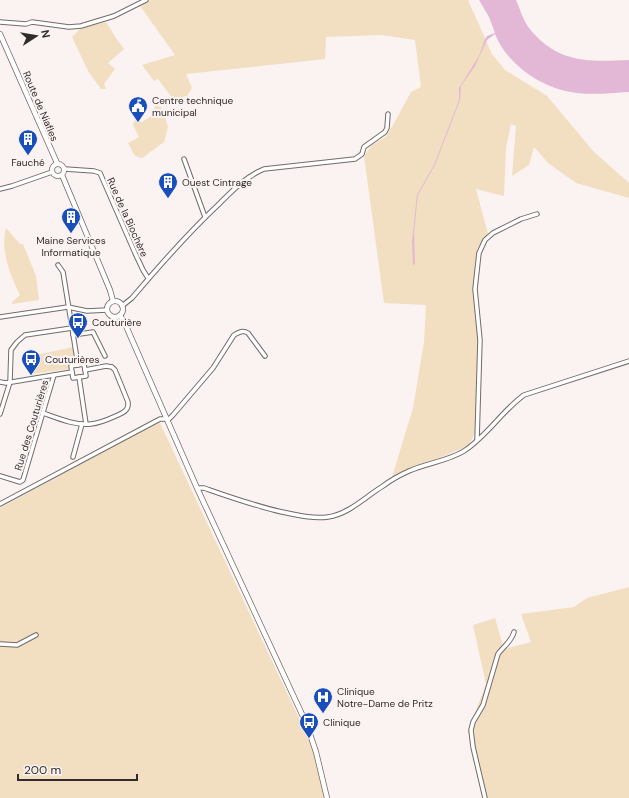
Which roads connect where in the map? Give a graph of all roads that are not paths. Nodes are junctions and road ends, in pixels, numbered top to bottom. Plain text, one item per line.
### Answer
1 (146, 0) edge
2 (0, 22) edge
3 (0, 34) edge
4 (388, 114) dead end
5 (184, 159) dead end
6 (57, 163) junction
7 (64, 169) junction
8 (52, 172) junction
9 (62, 175) junction
10 (0, 189) edge
11 (537, 214) dead end
12 (205, 217) junction
13 (58, 265) dead end
14 (148, 278) junction
15 (114, 301) junction
16 (122, 306) junction
17 (68, 307) junction
18 (107, 310) junction
19 (120, 315) junction
20 (0, 317) edge
21 (72, 328) junction
22 (73, 335) junction
23 (104, 356) dead end
24 (265, 356) dead end
25 (629, 361) edge
26 (78, 365) junction
27 (85, 370) junction
28 (72, 372) junction
29 (54, 375) junction
30 (79, 377) junction
31 (0, 382) edge
32 (10, 382) junction
33 (43, 413) junction
34 (0, 414) edge
35 (167, 419) junction
36 (84, 424) junction
37 (477, 440) junction
38 (73, 456) dead end
39 (0, 476) edge
40 (197, 488) junction
41 (0, 504) edge
42 (514, 632) dead end
43 (36, 634) dead end
44 (0, 644) edge
45 (327, 798) edge
46 (484, 798) edge

1 - 2 street
3 - 6 street, Route de Niafles
4 - 12 street, Rue de la Biochère
5 - 12 street
6 - 7 street
6 - 8 street
7 - 9 street
7 - 14 street, Rue de la Biochère
8 - 9 street
8 - 10 street
9 - 15 street
11 - 37 street
12 - 14 street, Rue de la Biochère
13 - 17 street
14 - 16 street, Rue de la Biochère
15 - 16 street
15 - 18 street
16 - 19 street
17 - 18 street
17 - 20 street
17 - 21 street
18 - 19 street
19 - 35 street
21 - 22 street
21 - 32 street
22 - 23 street
22 - 26 street
24 - 35 street
25 - 37 street
26 - 27 street
26 - 28 street
27 - 30 street
27 - 36 street
28 - 29 street, Rue des Couturières
28 - 30 street
29 - 32 street, Rue des Couturières
29 - 33 street, Rue des Couturières
30 - 36 street
31 - 32 street, Rue des Couturières
32 - 34 street
33 - 36 street
33 - 39 street, Rue des Couturières
35 - 40 street
35 - 41 street
36 - 38 street
37 - 40 street
40 - 45 street
42 - 46 street
43 - 44 street

